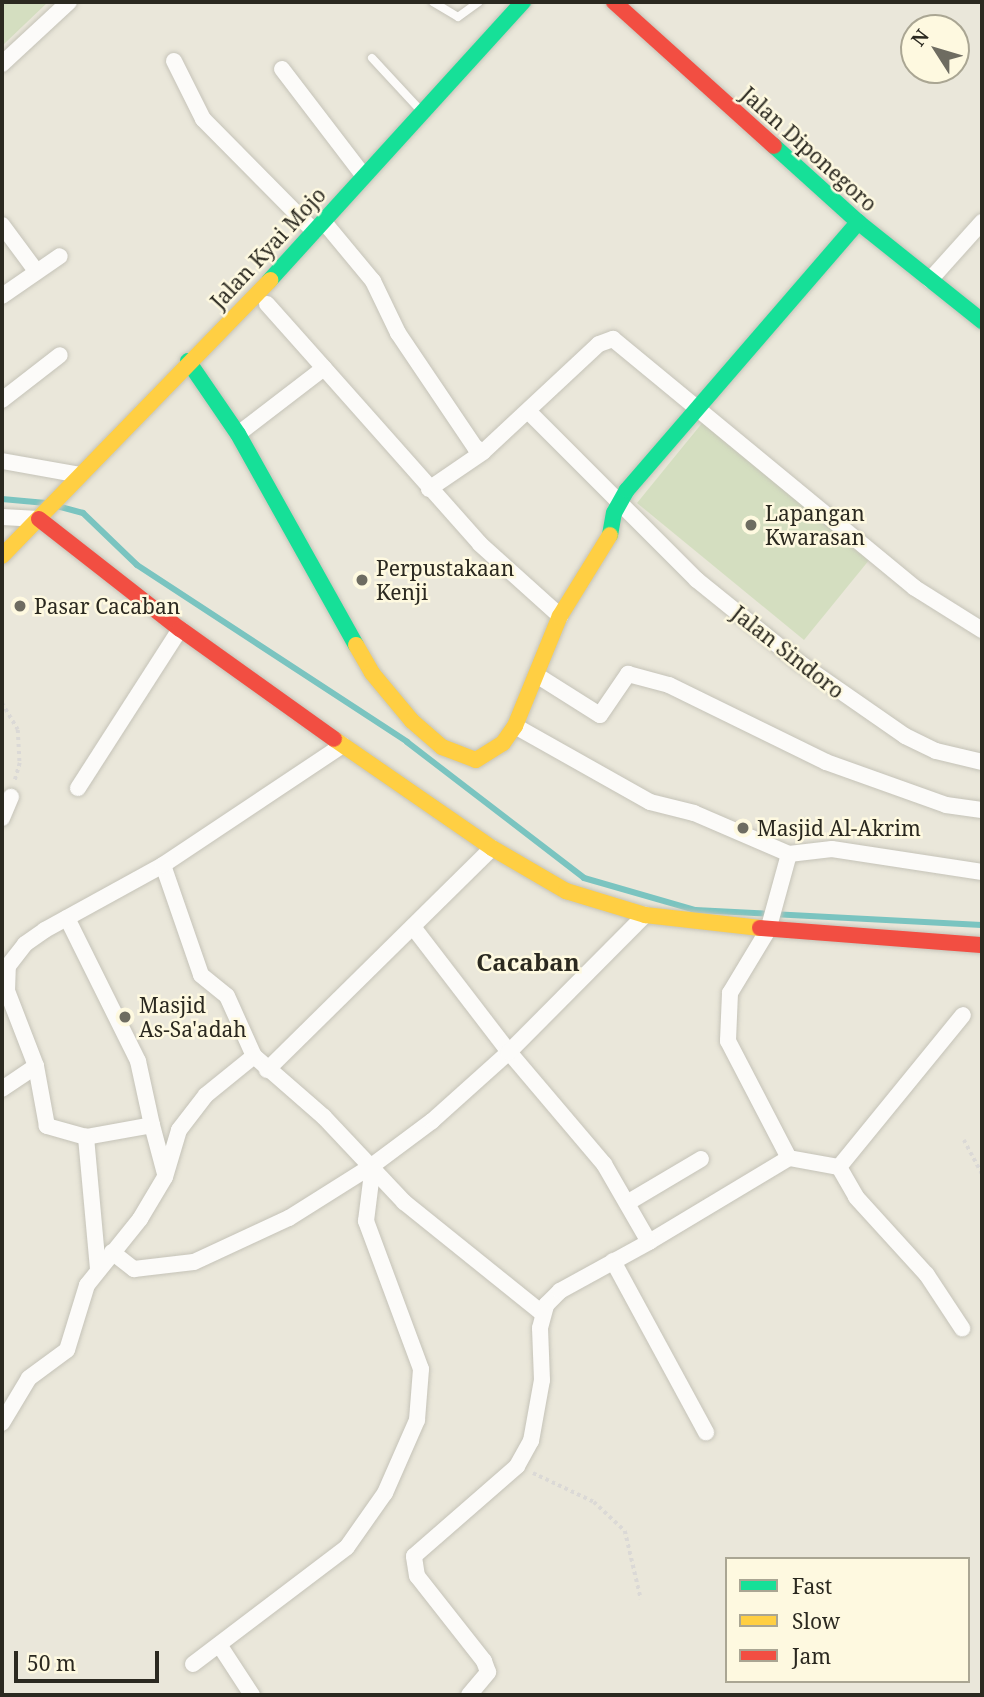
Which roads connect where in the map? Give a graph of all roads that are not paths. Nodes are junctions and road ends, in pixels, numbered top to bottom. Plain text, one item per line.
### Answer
1 (69, 2) edge
2 (433, 2) edge
3 (480, 2) edge
4 (523, 2) edge
5 (614, 2) edge
6 (372, 58) dead end
7 (174, 61) dead end
8 (2, 64) edge
9 (282, 69) dead end
10 (422, 112) junction
11 (363, 176) junction
12 (858, 222) junction
13 (982, 222) edge
14 (2, 225) edge
15 (319, 227) junction
16 (60, 256) dead end
17 (36, 271) junction
18 (930, 280) junction
19 (2, 296) edge
20 (267, 304) dead end
21 (982, 321) edge
22 (60, 355) dead end
23 (188, 360) junction
24 (324, 368) junction
25 (2, 400) edge
26 (695, 405) junction
27 (529, 412) junction
28 (238, 434) junction
29 (483, 452) junction
30 (2, 461) edge
31 (74, 481) junction
32 (429, 489) junction
33 (617, 504) junction
34 (42, 516) junction
35 (2, 517) edge
36 (2, 556) edge
37 (560, 616) junction
38 (180, 629) junction
39 (982, 630) edge
40 (538, 676) junction
41 (515, 726) junction
42 (343, 745) junction
43 (982, 762) edge
44 (78, 788) dead end
45 (11, 797) road end
46 (982, 810) edge
47 (2, 818) edge
48 (492, 848) junction
49 (789, 854) junction
50 (163, 865) junction
51 (982, 872) edge
52 (645, 915) junction
53 (67, 918) junction
54 (771, 919) junction
55 (413, 927) junction
56 (982, 945) edge
57 (963, 1014) dead end
58 (509, 1052) junction
59 (254, 1056) junction
60 (36, 1066) junction
61 (267, 1070) junction
62 (2, 1089) edge
63 (152, 1125) junction
64 (86, 1137) junction
65 (789, 1158) junction
66 (701, 1159) dead end
67 (373, 1165) junction
68 (839, 1167) junction
69 (165, 1177) junction
70 (627, 1203) junction
71 (649, 1242) junction
72 (112, 1252) junction
73 (613, 1261) junction
74 (98, 1269) junction
75 (542, 1313) junction
76 (962, 1328) dead end
77 (2, 1423) edge
78 (705, 1432) dead end
79 (220, 1646) junction
80 (193, 1664) dead end
81 (252, 1695) edge
82 (469, 1695) edge

1 - 8 street
2 - 3 lane
4 - 10 street, Jalan Kyai Mojo
5 - 12 street, Jalan Diponegoro
6 - 10 lane
7 - 15 street
9 - 11 street
10 - 11 street, Jalan Kyai Mojo
11 - 15 street, Jalan Kyai Mojo
12 - 18 street, Jalan Diponegoro
12 - 26 street
13 - 18 street
14 - 17 street
15 - 23 street, Jalan Kyai Mojo
15 - 29 street
16 - 17 street
17 - 19 street
18 - 21 street, Jalan Diponegoro
20 - 24 street
22 - 25 street
23 - 28 street
23 - 31 street, Jalan Kyai Mojo
24 - 28 street
24 - 32 street
26 - 27 street
26 - 33 street
26 - 39 street
27 - 29 street
27 - 33 street, Jalan Sindoro
28 - 41 street
29 - 32 street
30 - 31 street
31 - 34 street, Jalan Kyai Mojo
32 - 37 street
33 - 37 street
33 - 43 street, Jalan Sindoro
34 - 35 street
34 - 36 street, Jalan Kyai Mojo
34 - 38 street
37 - 40 street
38 - 42 street
38 - 44 street
40 - 41 street
40 - 46 street
41 - 49 street
42 - 48 street
42 - 50 street
45 - 47 street
48 - 52 street
48 - 55 street
49 - 51 street
49 - 54 street
50 - 53 street
50 - 59 street
52 - 54 street
52 - 58 street
53 - 60 street
53 - 63 street
54 - 56 street
54 - 65 street
55 - 58 street
55 - 61 street
57 - 68 street
58 - 67 street
58 - 70 street
59 - 61 street
59 - 69 street
60 - 62 street
60 - 64 street
61 - 67 street
63 - 64 street
63 - 69 street
64 - 74 street
65 - 68 street
65 - 71 street
66 - 70 street
67 - 72 street
67 - 75 street
67 - 79 street
68 - 76 street
69 - 72 street
70 - 71 street
71 - 73 street
72 - 74 street
73 - 75 street
73 - 78 street
74 - 77 street
75 - 82 street
79 - 80 street
79 - 81 street

